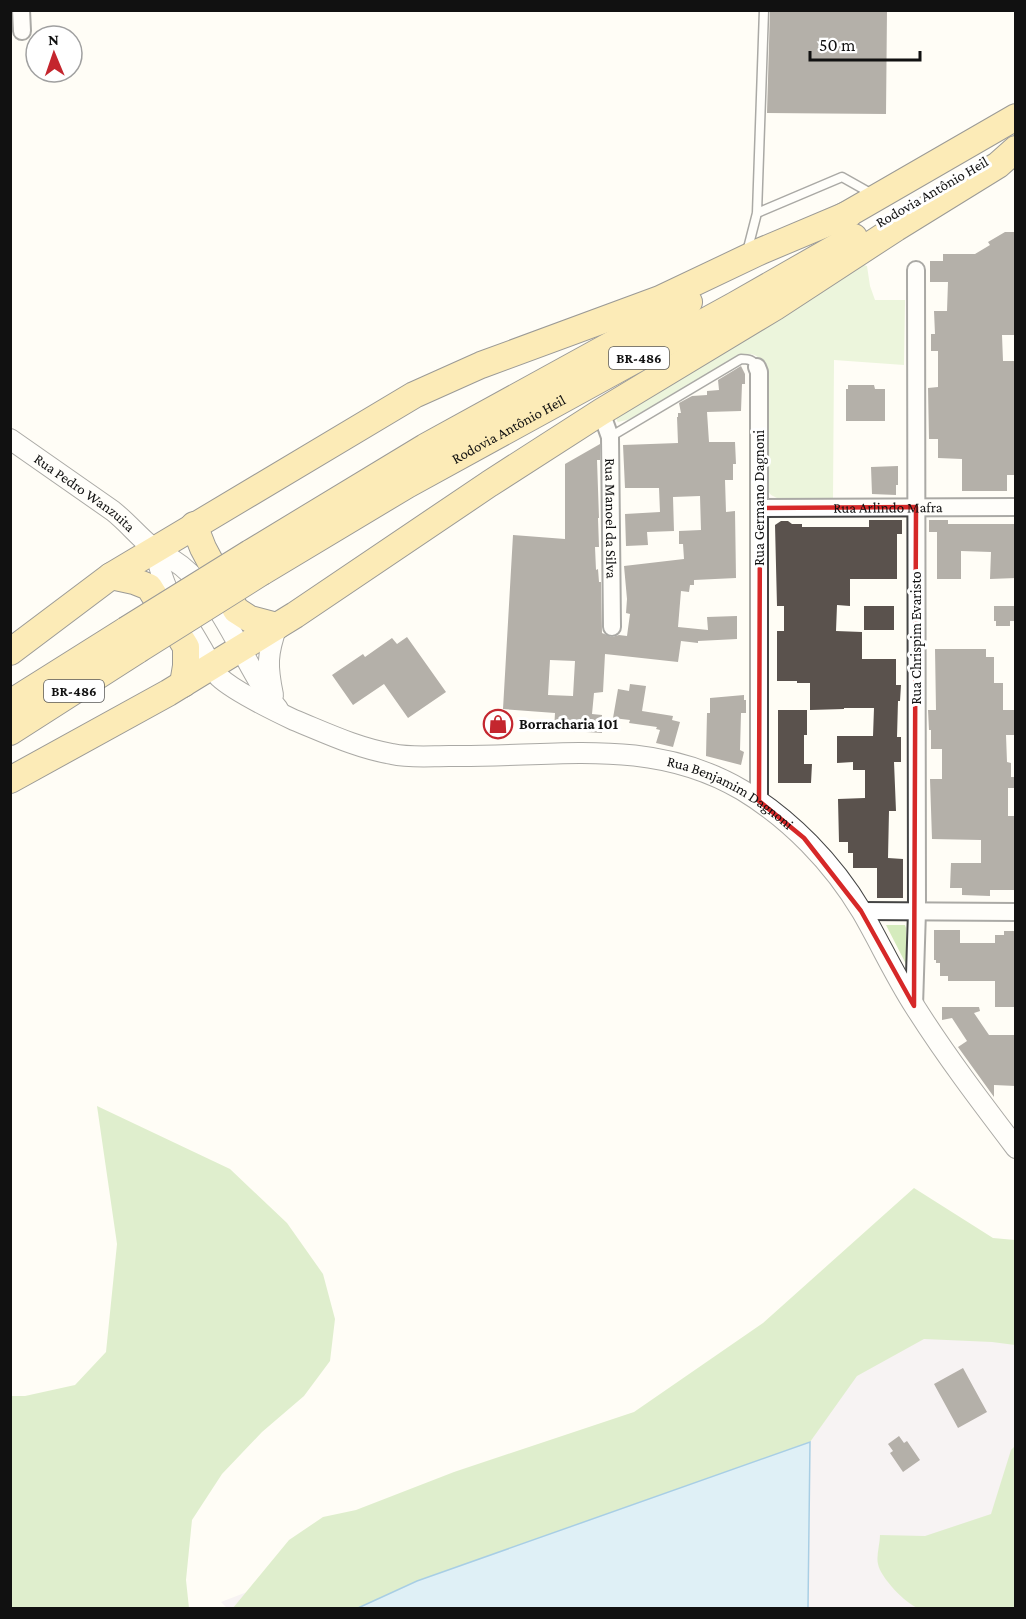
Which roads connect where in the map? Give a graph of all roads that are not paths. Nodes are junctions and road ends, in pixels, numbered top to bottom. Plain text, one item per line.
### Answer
1 (21, 10) edge
2 (764, 10) edge
3 (22, 31) dead end
4 (1016, 117) edge
5 (1016, 143) edge
6 (1016, 149) edge
7 (878, 198) junction
8 (757, 213) junction
9 (849, 214) junction
10 (746, 258) junction
11 (916, 270) dead end
12 (757, 367) joint
13 (601, 412) junction
14 (610, 437) junction
15 (10, 439) edge
16 (916, 507) junction
17 (1016, 507) edge
18 (760, 508) junction
19 (194, 525) junction
20 (154, 549) junction
21 (256, 562) junction
22 (111, 576) junction
23 (277, 626) junction
24 (612, 627) dead end
25 (132, 640) junction
26 (240, 649) junction
27 (10, 651) edge
28 (212, 666) junction
29 (183, 684) junction
30 (10, 703) edge
31 (284, 715) junction
32 (10, 732) edge
33 (10, 780) edge
34 (759, 801) junction
35 (917, 910) junction
36 (861, 911) junction
37 (1016, 912) edge
38 (914, 1006) junction
39 (1016, 1148) edge

1 - 3 street
2 - 8 lane
4 - 7 main road, Rodovia Antônio Heil / BR-486
5 - 21 main road, Rodovia Antônio Heil / BR-486
6 - 13 main road
7 - 8 lane
7 - 9 main road, Rodovia Antônio Heil / BR-486
8 - 10 lane
9 - 10 main road
9 - 21 main road, Rodovia Antônio Heil / BR-486
10 - 19 main road
11 - 16 street, Rua Chrispim Evaristo
12 - 14 lane, Rua Germano Dagnoni
12 - 18 street, Rua Germano Dagnoni
13 - 14 street, Rua Manoel da Silva
13 - 23 main road
14 - 24 street, Rua Manoel da Silva
15 - 20 street, Rua Pedro Wanzuita
16 - 17 street, Rua Arlindo Mafra
16 - 18 street, Rua Arlindo Mafra
16 - 35 street, Rua Chrispim Evaristo
18 - 34 street, Rua Germano Dagnoni
19 - 20 main road
19 - 23 main road
20 - 22 main road
20 - 26 street, Rua Benjamim Dagnoni
20 - 28 street, Rua Benjamim Dagnoni
21 - 25 main road, Rodovia Antônio Heil / BR-486, bridge
22 - 27 main road
22 - 29 main road
23 - 26 main road
23 - 31 street
25 - 30 main road, Rodovia Antônio Heil / BR-486
25 - 32 main road, Rodovia Antônio Heil / BR-486
26 - 28 main road
26 - 31 street, Rua Benjamim Dagnoni
28 - 29 main road
28 - 31 street, Rua Benjamim Dagnoni
29 - 33 main road
31 - 34 street, Rua Benjamim Dagnoni
34 - 36 street, Rua Benjamim Dagnoni
35 - 36 street
35 - 37 street
35 - 38 street, Rua Chrispim Evaristo
36 - 38 street, Rua Benjamim Dagnoni
38 - 39 street, Rua Benjamim Dagnoni

